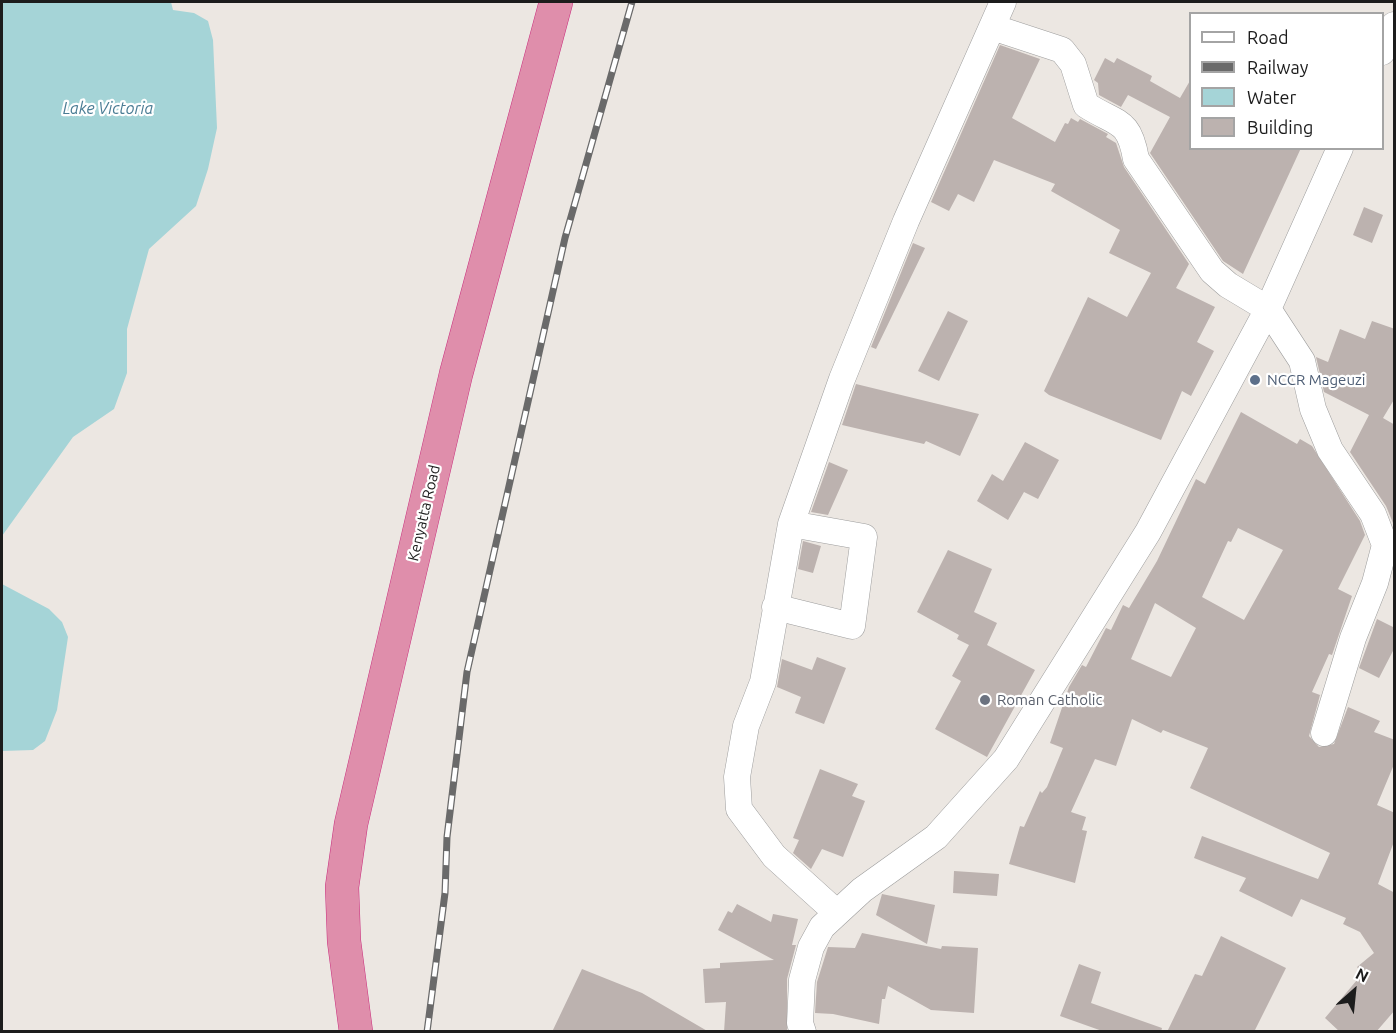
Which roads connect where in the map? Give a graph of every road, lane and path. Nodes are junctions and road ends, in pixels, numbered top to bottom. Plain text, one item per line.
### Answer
1 (556, 2) edge
2 (1003, 2) edge
3 (1395, 25) edge
4 (992, 27) junction
5 (1384, 50) edge
6 (1339, 150) edge
7 (1268, 309) junction
8 (791, 524) junction
9 (775, 607) junction
10 (1324, 733) dead end
11 (837, 913) junction
12 (356, 1032) edge
13 (803, 1032) edge

1 - 12 highway, Kenyatta Road
2 - 4 street
3 - 5 street
4 - 7 street
4 - 8 street
6 - 7 street
7 - 10 street
7 - 11 street
8 - 9 street
8 - 9 street
9 - 11 street
11 - 13 street

